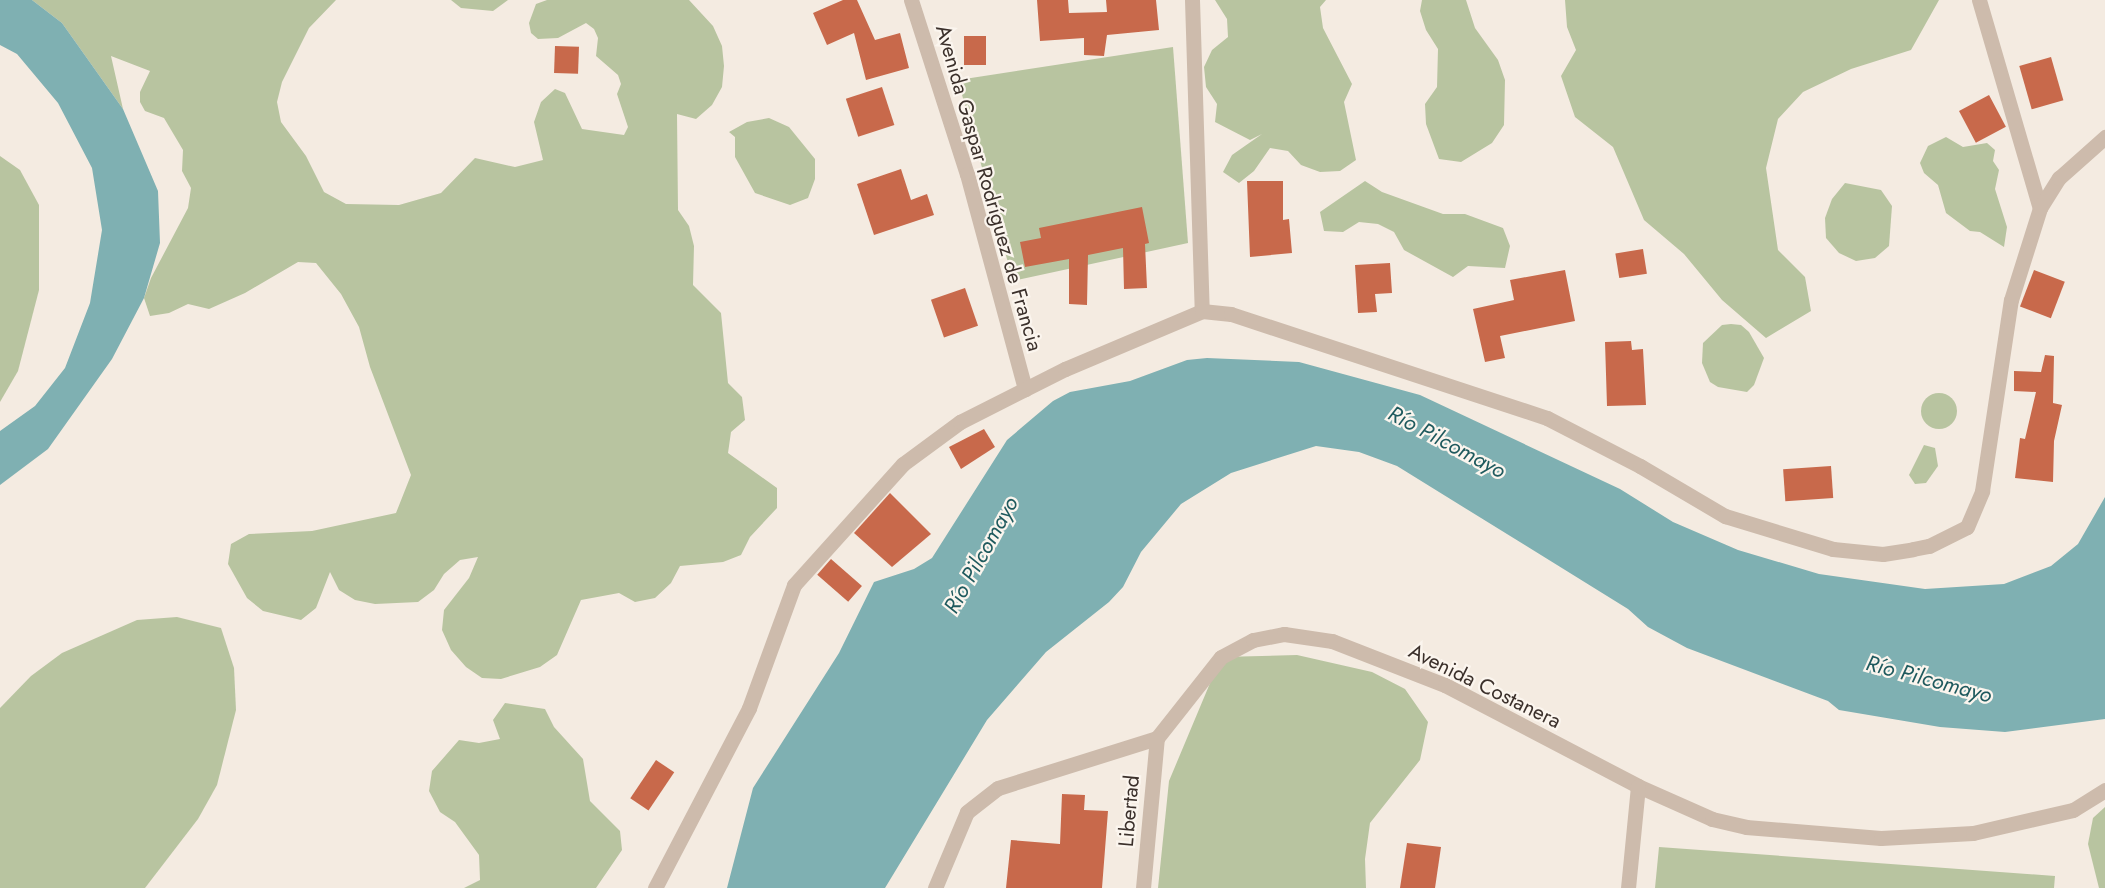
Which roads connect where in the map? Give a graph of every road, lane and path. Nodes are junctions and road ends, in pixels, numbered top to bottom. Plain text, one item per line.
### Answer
1 (911, 0) edge
2 (1192, 0) edge
3 (1979, 0) edge
4 (2105, 137) edge
5 (2040, 208) junction
6 (1202, 311) junction
7 (1025, 389) junction
8 (1157, 738) junction
9 (1638, 786) junction
10 (2105, 790) edge
11 (655, 888) edge
12 (934, 888) edge
13 (1143, 888) edge
14 (1628, 888) edge

1 - 7 street, Avenida Gaspar Rodríguez de Francia
2 - 6 street
3 - 5 street
4 - 5 street
5 - 6 street
6 - 7 street
7 - 11 street
8 - 9 street, Avenida Costanera
8 - 12 street
8 - 13 street, Libertad
9 - 10 street, Avenida Costanera
9 - 14 street

